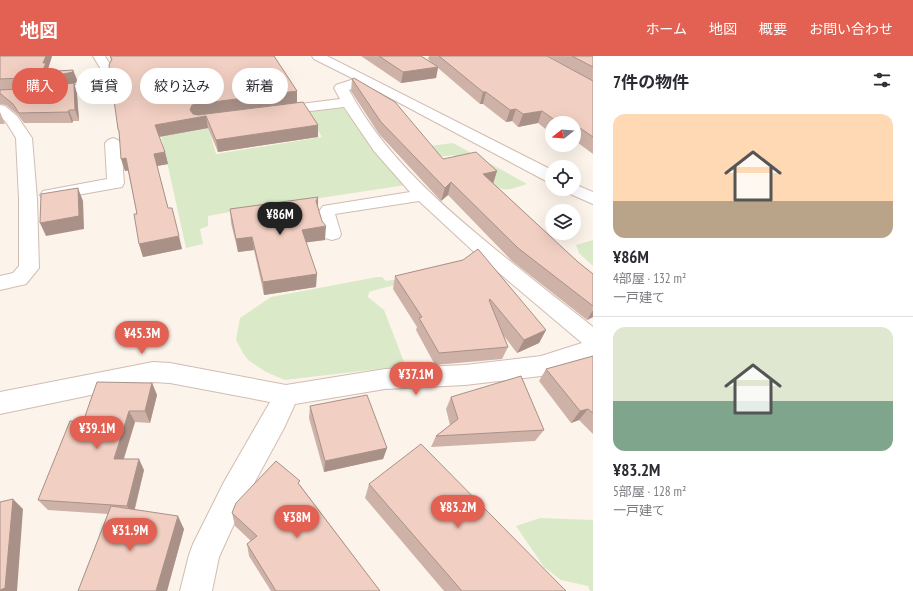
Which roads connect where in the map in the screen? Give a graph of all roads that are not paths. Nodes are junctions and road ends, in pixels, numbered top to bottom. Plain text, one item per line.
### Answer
1 (99, 56) edge
2 (318, 56) edge
3 (365, 79) junction
4 (68, 89) edge
5 (347, 102) junction
6 (0, 109) edge
7 (262, 113) edge
8 (113, 143) dead end
9 (545, 173) edge
10 (581, 193) edge
11 (423, 195) junction
12 (28, 199) junction
13 (593, 199) edge
14 (332, 234) dead end
15 (0, 283) edge
16 (593, 339) edge
17 (593, 348) edge
18 (286, 395) junction
19 (0, 403) edge
20 (196, 591) edge

1 - 4 street
2 - 3 street
3 - 5 street
3 - 9 street
5 - 7 street
5 - 11 street
6 - 12 street
8 - 12 street
10 - 13 street
11 - 14 street
11 - 16 street
12 - 15 street
17 - 18 street
18 - 19 street
18 - 20 street

